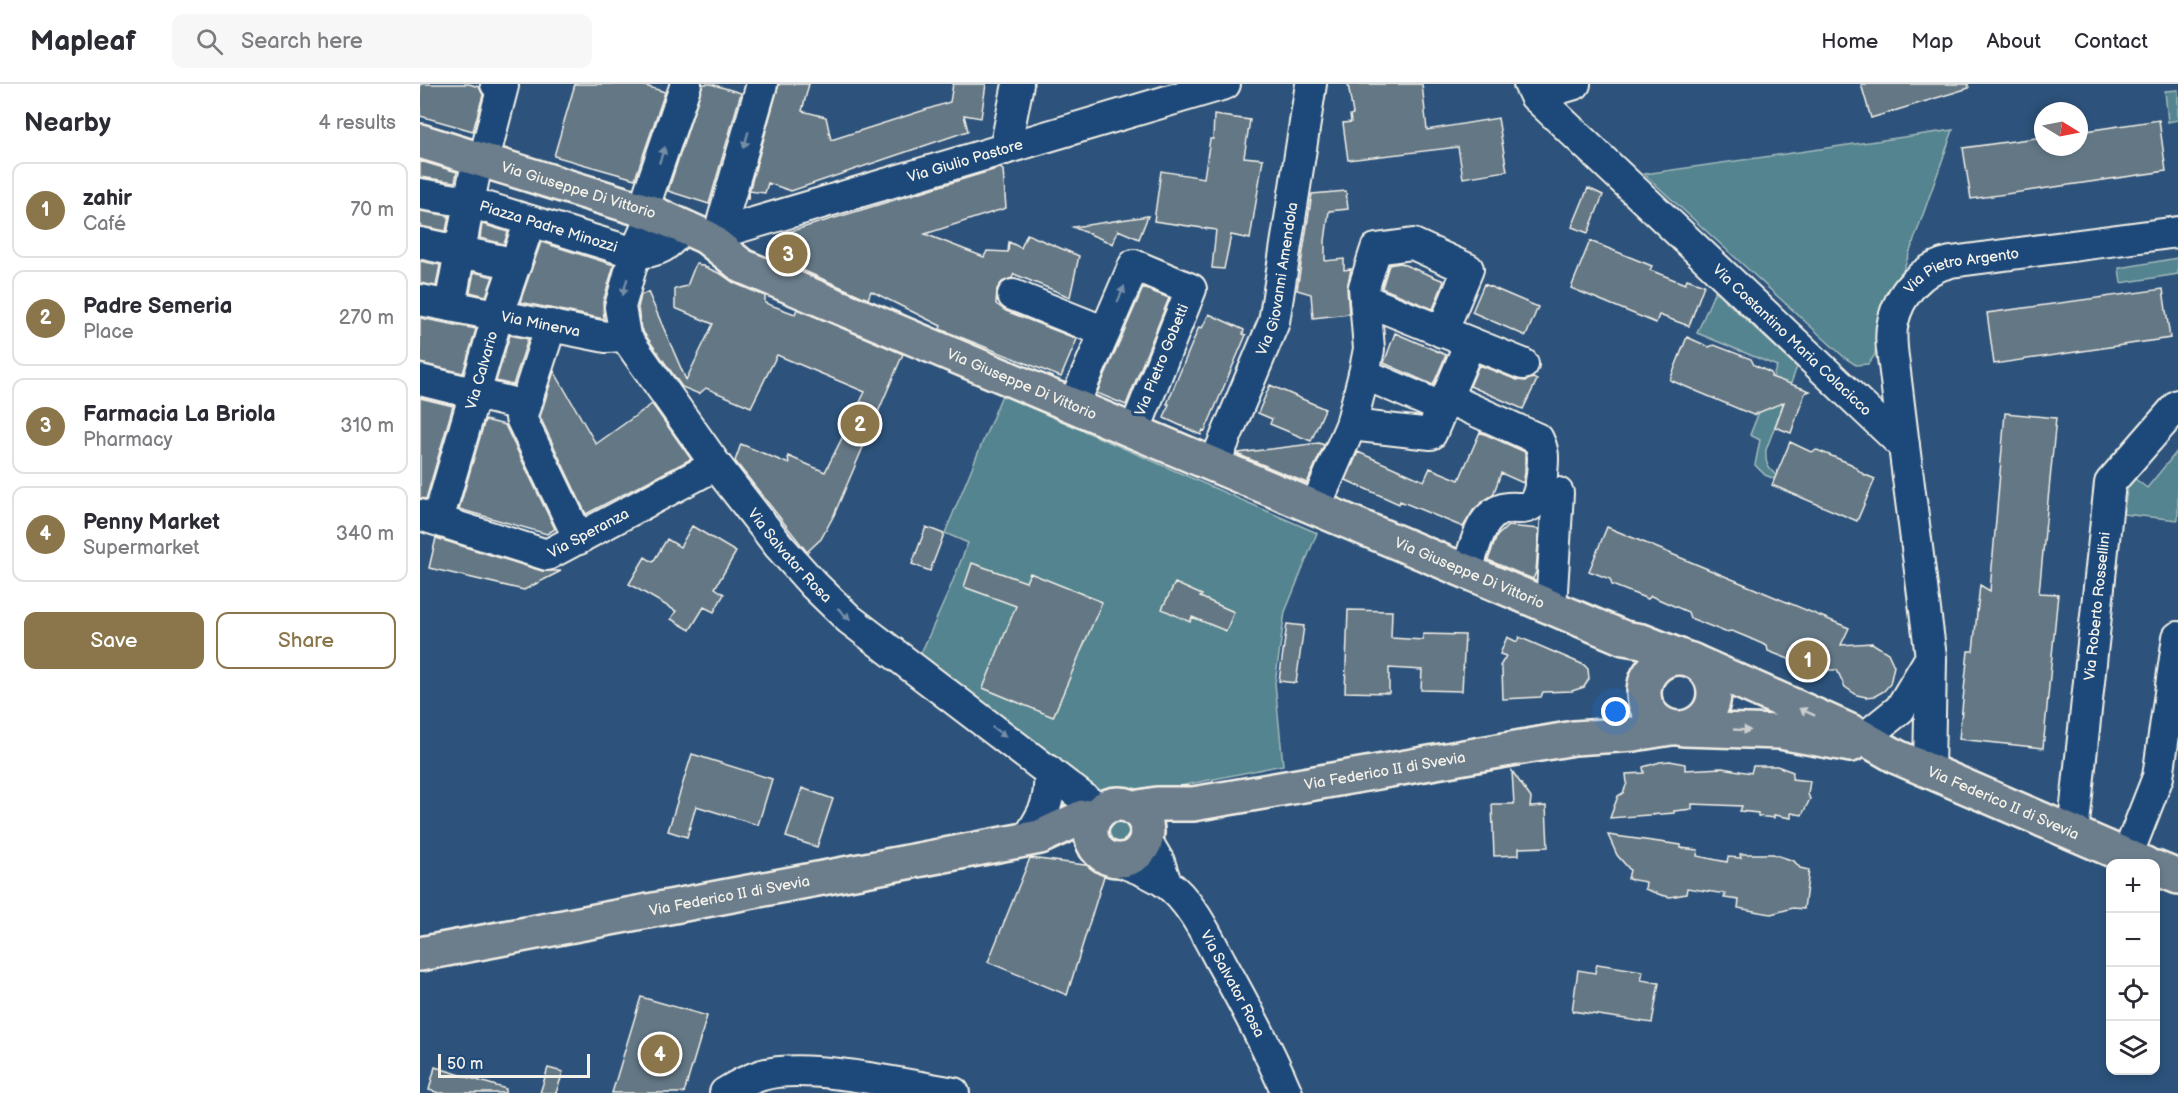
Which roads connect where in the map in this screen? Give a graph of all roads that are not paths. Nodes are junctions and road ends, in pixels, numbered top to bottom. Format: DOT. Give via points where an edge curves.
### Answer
graph roads {
  1 [pos="496,84"];
  2 [pos="686,84"];
  3 [pos="762,84"];
  4 [pos="1018,84"];
  5 [pos="1226,84"];
  6 [pos="1311,84"];
  7 [pos="1575,84"];
  8 [pos="1532,90"];
  9 [pos="420,141"];
  10 [pos="1005,149"];
  11 [pos="481,158"];
  12 [pos="420,194"];
  13 [pos="469,202"];
  14 [pos="648,211"];
  15 [pos="530,221"];
  16 [pos="703,232"];
  17 [pos="2178,232"];
  18 [pos="420,243"];
  19 [pos="460,251"];
  20 [pos="635,253"];
  21 [pos="516,264"];
  22 [pos="1012,295"];
  23 [pos="420,300"];
  24 [pos="1365,300"];
  25 [pos="450,306"];
  26 [pos="498,314"];
  27 [pos="551,325"];
  28 [pos="1105,332"];
  29 [pos="1442,332"];
  30 [pos="626,336"];
  31 [pos="1470,343"];
  32 [pos="1523,364"];
  33 [pos="1364,374"];
  34 [pos="420,380"];
  35 [pos="474,393"];
  36 [pos="1445,403"];
  37 [pos="2178,405"];
  38 [pos="525,406"];
  39 [pos="1073,406"];
  40 [pos="1351,425"];
  41 [pos="1134,432"];
  42 [pos="1904,446"];
  43 [pos="716,465"];
  44 [pos="1214,465"];
  45 [pos="1558,493"];
  46 [pos="1314,508"];
  47 [pos="429,518"];
  48 [pos="579,539"];
  49 [pos="1466,572"];
  50 [pos="1551,608"];
  51 [pos="2178,637"];
  52 [pos="1624,638"];
  53 [pos="1930,657"];
  54 [pos="1691,660"];
  55 [pos="1645,688"];
  56 [pos="1677,729"];
  57 [pos="1574,738"];
  58 [pos="1864,738"];
  59 [pos="1897,757"];
  60 [pos="1049,771"];
  61 [pos="1929,771"];
  62 [pos="1097,815"];
  63 [pos="1142,828"];
  64 [pos="2073,833"];
  65 [pos="1034,837"];
  66 [pos="1112,859"];
  67 [pos="2133,859"];
  68 [pos="2143,859"];
  69 [pos="2160,870"];
  70 [pos="2178,878"];
  71 [pos="1166,883"];
  72 [pos="420,954"];
  73 [pos="725,1093"];
  74 [pos="954,1093"];
  75 [pos="1287,1093"];
  1 -- 11 [label="street, Piazza Padre Minozzi" via="503,86"];
  14 -- 2 [label="street, Via Salvator Rosa, one-way"];
  3 -- 16 [label="street, one-way"];
  4 -- 10 [label="street"];
  5 -- 10 [label="street, Via Giulio Pastore"];
  6 -- 44 [label="street, Via Giovanni Amendola" via="1274,322"];
  7 -- 8 [label="street"];
  8 -- 42 [label="street, Via Costantino Maria Colacicco"];
  9 -- 11 [label="main road, Via Giuseppe Di Vittorio"];
  10 -- 16 [label="street, Via Giulio Pastore"];
  11 -- 13 [label="street, Piazza Padre Minozzi"];
  11 -- 14 [label="main road, Via Giuseppe Di Vittorio"];
  12 -- 13 [label="street"];
  13 -- 15 [label="street, Piazza Padre Minozzi"];
  13 -- 19 [label="street"];
  14 -- 16 [label="main road, Via Giuseppe Di Vittorio"];
  14 -- 20 [label="street, Via Salvator Rosa"];
  15 -- 20 [label="street, Piazza Padre Minozzi"];
  15 -- 21 [label="street, Via Calvario"];
  16 -- 20 [label="street" via="654,252"];
  16 -- 39 [label="main road, Via Giuseppe Di Vittorio" via="742,266"];
  17 -- 42 [label="street, Via Pietro Argento" via="1951,262 1939,264 1926,273 1905,293 1892,323"];
  18 -- 19 [label="street"];
  19 -- 21 [label="street"];
  19 -- 25 [label="street"];
  20 -- 30 [label="street, Via Salvator Rosa, one-way" via="620,307"];
  21 -- 26 [label="street, Via Calvario"];
  22 -- 28 [label="street"];
  23 -- 25 [label="street, Via Minerva"];
  24 -- 29 [label="street"];
  24 -- 29 [label="street" via="1364,287 1376,249 1413,244 1468,269"];
  24 -- 33 [label="street" via="1369,349"];
  25 -- 26 [label="street, Via Minerva"];
  26 -- 27 [label="street, Via Minerva"];
  26 -- 35 [label="street, Via Calvario"];
  27 -- 30 [label="street, Via Minerva" via="606,337"];
  27 -- 38 [label="street"];
  28 -- 39 [label="street"];
  28 -- 41 [label="street, Via Pietro Gobetti, one-way" via="1134,265 1191,290"];
  29 -- 31 [label="street"];
  30 -- 43 [label="street, Via Salvator Rosa"];
  31 -- 32 [label="street"];
  31 -- 36 [label="street"];
  33 -- 36 [label="street"];
  33 -- 40 [label="street"];
  34 -- 35 [label="street"];
  35 -- 38 [label="street"];
  35 -- 47 [label="street, Via Calvario"];
  36 -- 40 [label="street" via="1431,434"];
  36 -- 49 [label="street" via="1538,439 1544,452 1535,503 1492,514"];
  37 -- 64 [label="street, Via Roberto Rossellini" via="2110,483"];
  38 -- 48 [label="street" via="521,418"];
  39 -- 41 [label="main road, Via Giuseppe Di Vittorio"];
  40 -- 46 [label="street"];
  41 -- 44 [label="main road, Via Giuseppe Di Vittorio"];
  42 -- 53 [label="street"];
  43 -- 48 [label="street, Via Speranza"];
  43 -- 60 [label="street, Via Salvator Rosa, one-way" via="779,546 849,619"];
  44 -- 46 [label="main road, Via Giuseppe Di Vittorio"];
  45 -- 50 [label="street"];
  46 -- 49 [label="main road, Via Giuseppe Di Vittorio"];
  47 -- 48 [label="street, Via Speranza" via="547,555"];
  49 -- 50 [label="main road, Via Giuseppe Di Vittorio"];
  50 -- 52 [label="main road, Via Giuseppe Di Vittorio"];
  51 -- 68 [label="street"];
  52 -- 54 [label="main road, Via Giuseppe Di Vittorio"];
  52 -- 55 [label="main road" via="1642,670"];
  53 -- 58 [label="street" via="1900,710"];
  53 -- 61 [label="street"];
  54 -- 55 [label="main road" via="1669,659 1658,665"];
  54 -- 56 [label="main road" via="1710,675 1713,699 1697,724"];
  58 -- 54 [label="main road, Via Federico II di Svevia, one-way"];
  55 -- 56 [label="main road" via="1645,701 1652,717"];
  55 -- 57 [label="main road, Via Federico II di Svevia" via="1616,716"];
  56 -- 57 [label="main road, Via Federico II di Svevia"];
  56 -- 59 [label="main road, Via Federico II di Svevia, one-way" via="1780,732"];
  57 -- 63 [label="main road, Via Federico II di Svevia" via="1193,804"];
  58 -- 59 [label="main road, Via Federico II di Svevia"];
  59 -- 61 [label="main road, Via Federico II di Svevia"];
  60 -- 62 [label="street, Via Salvator Rosa" via="1090,802"];
  60 -- 65 [label="street" via="1050,791"];
  61 -- 64 [label="main road, Via Federico II di Svevia"];
  62 -- 63 [label="main road" via="1112,805 1125,805"];
  62 -- 65 [label="main road, Via Federico II di Svevia"];
  62 -- 66 [label="main road" via="1091,829 1093,843"];
  63 -- 66 [label="main road" via="1134,855"];
  63 -- 71 [label="street"];
  64 -- 67 [label="main road, Via Federico II di Svevia"];
  65 -- 66 [label="main road"];
  65 -- 72 [label="main road, Via Federico II di Svevia"];
  66 -- 71 [label="street"];
  69 -- 70 [label="main road, Via Federico II di Svevia"];
  71 -- 75 [label="street, Via Salvator Rosa" via="1208,937 1269,1050"];
  73 -- 74 [label="street" via="763,1075 792,1071"];
}
